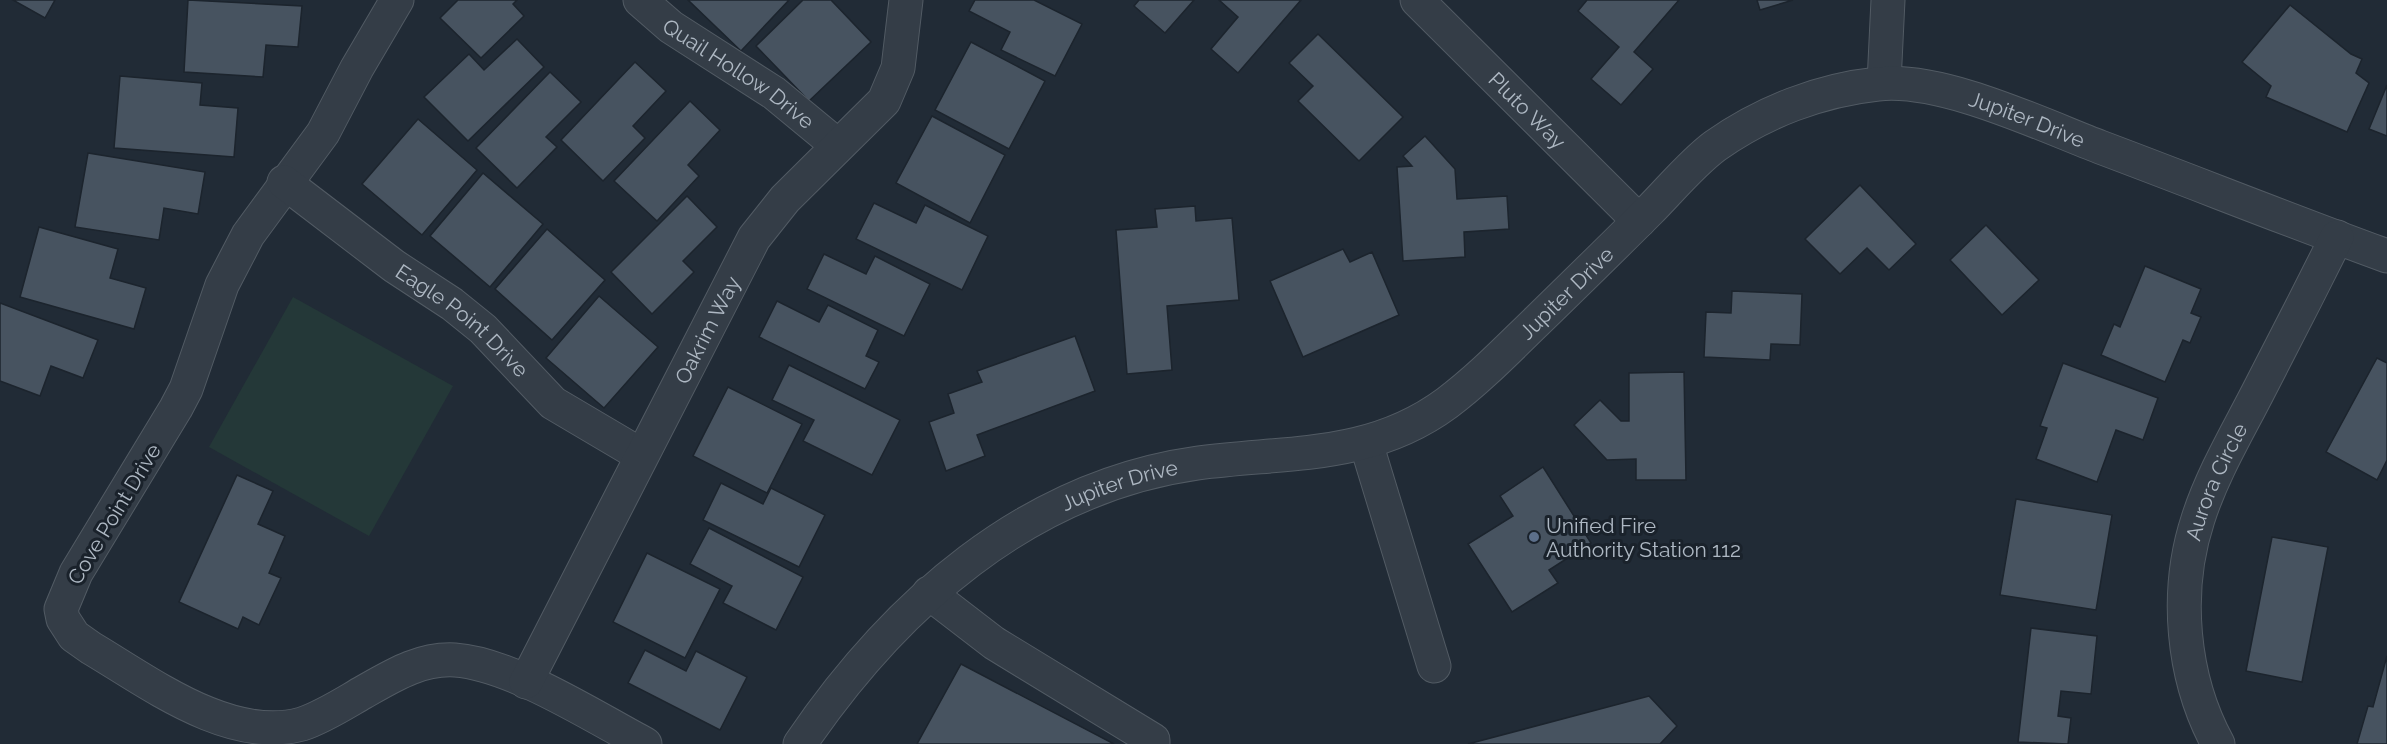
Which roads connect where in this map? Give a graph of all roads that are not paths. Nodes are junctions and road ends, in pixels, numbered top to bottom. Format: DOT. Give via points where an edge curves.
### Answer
graph roads {
  1 [pos="397,0"];
  2 [pos="640,0"];
  3 [pos="906,0"];
  4 [pos="1416,0"];
  5 [pos="1888,0"];
  6 [pos="1884,83"];
  7 [pos="837,145"];
  8 [pos="284,182"];
  9 [pos="1639,221"];
  10 [pos="2337,237"];
  11 [pos="2387,256"];
  12 [pos="1366,443"];
  13 [pos="641,455"];
  14 [pos="929,593"];
  15 [pos="1434,666"];
  16 [pos="525,682"];
  17 [pos="1153,742"];
  18 [pos="645,744"];
  19 [pos="800,744"];
  20 [pos="2218,744"];
  1 -- 8 [label="street, Cove Point Drive" via="323,133"];
  2 -- 7 [label="street, Quail Hollow Drive" via="671,27 774,93"];
  3 -- 7 [label="street, Oakrim Way" via="902,48 892,86 873,115"];
  4 -- 9 [label="street, Pluto Way"];
  5 -- 6 [label="street"];
  6 -- 9 [label="street, Jupiter Drive" via="1841,90 1777,109 1743,128 1712,149"];
  6 -- 10 [label="street, Jupiter Drive" via="1947,92 2019,116"];
  7 -- 13 [label="street, Oakrim Way" via="779,205 754,238"];
  8 -- 13 [label="street, Eagle Point Drive" via="483,329 553,403"];
  8 -- 16 [label="street, Cove Point Drive" via="248,235 222,285 186,388 166,428 76,573 61,609 67,628 91,648 199,712 253,729 277,729 323,715 421,663 456,660"];
  9 -- 12 [label="street, Jupiter Drive" via="1478,378 1415,424"];
  10 -- 11 [label="street, Jupiter Drive"];
  10 -- 20 [label="street, Aurora Circle" via="2220,466 2198,519 2187,570 2185,624 2191,677 2202,715"];
  12 -- 14 [label="street, Jupiter Drive" via="1323,452 1196,463 1098,489 1035,518 975,554"];
  12 -- 15 [label="street"];
  13 -- 16 [label="street, Oakrim Way"];
  14 -- 17 [label="street" via="994,643"];
  14 -- 19 [label="street, Jupiter Drive" via="860,666"];
  16 -- 18 [label="street, Cove Point Drive"];
}
